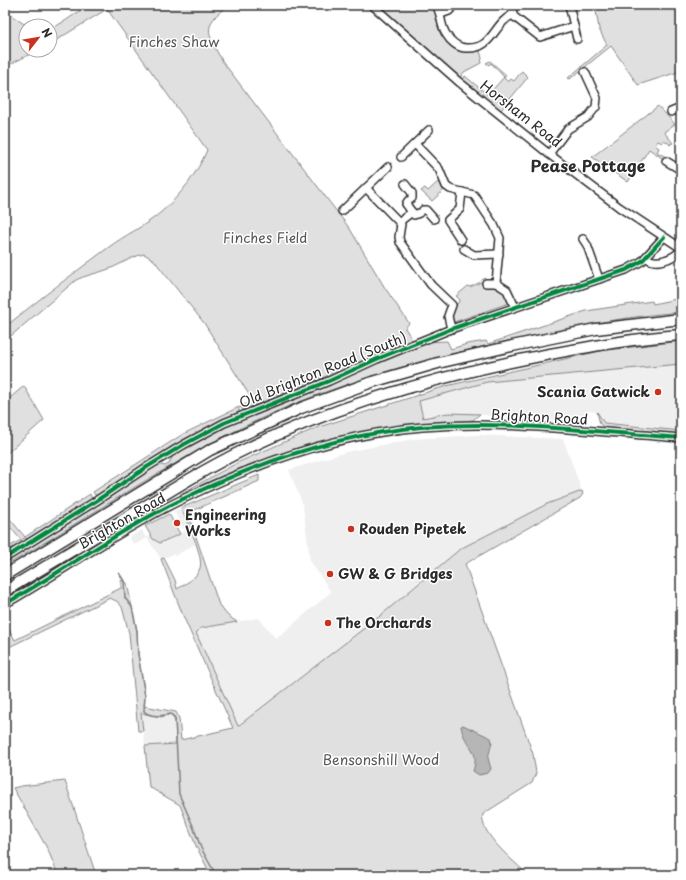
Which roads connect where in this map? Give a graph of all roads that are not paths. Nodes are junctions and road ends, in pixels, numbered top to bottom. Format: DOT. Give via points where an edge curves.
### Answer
graph roads {
  1 [pos="372,5"];
  2 [pos="436,5"];
  3 [pos="455,5"];
  4 [pos="512,5"];
  5 [pos="569,5"];
  6 [pos="440,14"];
  7 [pos="513,15"];
  8 [pos="574,26"];
  9 [pos="577,39"];
  10 [pos="585,72"];
  11 [pos="681,108"];
  12 [pos="671,112"];
  13 [pos="429,130"];
  14 [pos="415,144"];
  15 [pos="550,154"];
  16 [pos="401,157"];
  17 [pos="667,162"];
  18 [pos="388,166"];
  19 [pos="680,166"];
  20 [pos="404,184"];
  21 [pos="366,188"];
  22 [pos="462,192"];
  23 [pos="342,211"];
  24 [pos="415,212"];
  25 [pos="434,219"];
  26 [pos="399,222"];
  27 [pos="664,237"];
  28 [pos="461,240"];
  29 [pos="587,242"];
  30 [pos="464,249"];
  31 [pos="681,249"];
  32 [pos="499,254"];
  33 [pos="646,257"];
  34 [pos="599,279"];
  35 [pos="486,283"];
  36 [pos="496,283"];
  37 [pos="515,307"];
  38 [pos="681,318"];
  39 [pos="451,328"];
  40 [pos="681,335"];
  41 [pos="681,438"];
  42 [pos="5,558"];
  43 [pos="5,575"];
  44 [pos="5,591"];
  45 [pos="5,604"];
  1 -- 15 [label="street, Horsham Road" via="459,82"];
  2 -- 6 [label="street"];
  3 -- 6 [label="street" via="449,11"];
  4 -- 7 [label="street"];
  5 -- 8 [label="street"];
  6 -- 7 [label="street" via="448,36 458,46 466,48 482,46 508,17"];
  7 -- 8 [label="street" via="540,37"];
  8 -- 9 [label="street"];
  10 -- 15 [label="street" via="597,98 596,107 588,117 568,129"];
  11 -- 12 [label="street"];
  13 -- 14 [label="street"];
  14 -- 16 [label="street"];
  14 -- 22 [label="street" via="439,169 446,186"];
  15 -- 27 [label="street, Horsham Road" via="608,199"];
  17 -- 19 [label="street"];
  18 -- 21 [label="street"];
  20 -- 24 [label="street" via="412,193 406,203"];
  21 -- 23 [label="street"];
  21 -- 26 [label="street"];
  22 -- 28 [label="street" via="460,208 448,220"];
  22 -- 32 [label="street" via="475,196 494,225 500,238"];
  24 -- 25 [label="street" via="426,210"];
  24 -- 26 [label="street"];
  26 -- 39 [label="street" via="400,242 431,285 454,302 448,316"];
  27 -- 31 [label="street, Horsham Road"];
  27 -- 33 [label="street, Old Brighton Road (South)"];
  29 -- 34 [label="street"];
  30 -- 32 [label="street" via="474,255"];
  31 -- 33 [label="street" via="675,256 658,261"];
  32 -- 36 [label="street"];
  33 -- 34 [label="street, Old Brighton Road (South)" via="630,268"];
  34 -- 37 [label="street, Old Brighton Road (South)"];
  35 -- 36 [label="street"];
  36 -- 37 [label="street" via="509,293"];
  37 -- 39 [label="street, Old Brighton Road (South)"];
  38 -- 43 [label="highway" via="596,329 438,363 372,382 301,408 204,453"];
  39 -- 42 [label="street, Old Brighton Road (South)" via="329,381 243,414 206,432"];
  40 -- 44 [label="highway" via="594,346 512,362 382,396 307,423 194,476"];
  41 -- 45 [label="street, Brighton Road" via="530,427 461,425 408,429 332,443 273,460 184,498 117,534"];
}
